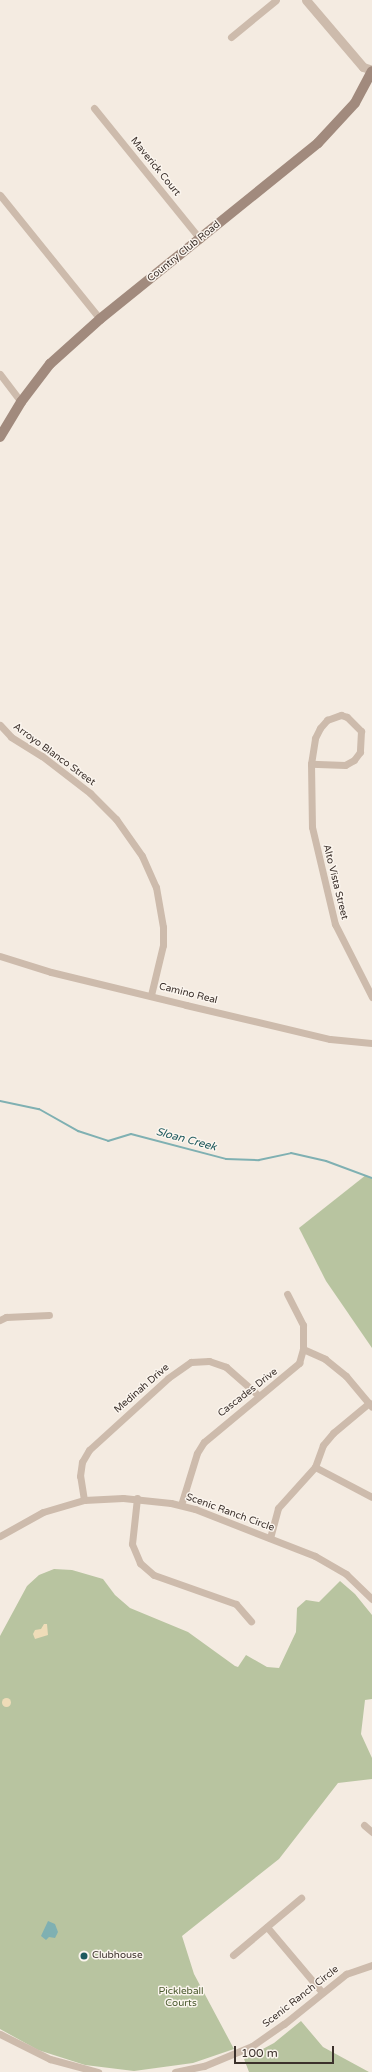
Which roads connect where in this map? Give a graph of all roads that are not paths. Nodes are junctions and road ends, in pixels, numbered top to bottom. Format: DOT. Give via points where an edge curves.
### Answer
graph roads {
  1 [pos="276,0"];
  2 [pos="306,0"];
  3 [pos="231,37"];
  4 [pos="372,71"];
  5 [pos="370,84"];
  6 [pos="94,108"];
  7 [pos="0,196"];
  8 [pos="200,239"];
  9 [pos="100,319"];
  10 [pos="0,374"];
  11 [pos="21,402"];
  12 [pos="0,436"];
  13 [pos="0,725"];
  14 [pos="311,764"];
  15 [pos="0,956"];
  16 [pos="151,995"];
  17 [pos="372,997"];
  18 [pos="372,1044"];
  19 [pos="287,1294"];
  20 [pos="49,1315"];
  21 [pos="0,1320"];
  22 [pos="303,1349"];
  23 [pos="258,1395"];
  24 [pos="370,1405"];
  25 [pos="315,1467"];
  26 [pos="372,1496"];
  27 [pos="137,1498"];
  28 [pos="84,1500"];
  29 [pos="181,1505"];
  30 [pos="0,1536"];
  31 [pos="270,1538"];
  32 [pos="372,1599"];
  33 [pos="251,1621"];
  34 [pos="364,1825"];
  35 [pos="372,1832"];
  36 [pos="301,1898"];
  37 [pos="267,1927"];
  38 [pos="234,1955"];
  39 [pos="372,1965"];
  40 [pos="322,1992"];
  41 [pos="0,2034"];
  42 [pos="205,2069"];
  43 [pos="98,2072"];
  44 [pos="175,2072"];
  1 -- 3 [label="street"];
  2 -- 4 [label="street" via="363,67"];
  4 -- 5 [label="main road, Country Club Road"];
  5 -- 8 [label="main road, Country Club Road" via="341,121 318,143"];
  6 -- 8 [label="street, Maverick Court"];
  7 -- 9 [label="street"];
  8 -- 9 [label="main road, Country Club Road"];
  9 -- 11 [label="main road, Country Club Road" via="50,364"];
  10 -- 11 [label="street"];
  11 -- 12 [label="main road, Country Club Road"];
  13 -- 16 [label="street, Arroyo Blanco Street" via="11,737 42,756 90,793 116,819 142,856 156,887 163,927 163,945"];
  14 -- 14 [label="street, Alto Vista Street" via="315,738 327,720 335,716 347,717 361,730 362,746 354,760 339,766"];
  14 -- 17 [label="street, Alto Vista Street" via="312,827 335,924"];
  15 -- 16 [label="street, Camino Real" via="51,972"];
  16 -- 18 [label="street, Camino Real" via="330,1039"];
  19 -- 22 [label="street, Cascades Drive" via="303,1325"];
  20 -- 21 [label="street" via="6,1317"];
  22 -- 23 [label="street, Cascades Drive" via="299,1363"];
  22 -- 24 [label="street" via="325,1359 346,1376"];
  23 -- 28 [label="street, Medinah Drive" via="226,1367 209,1361 191,1362 168,1378 89,1450 82,1462 80,1476"];
  23 -- 29 [label="street, Cascades Drive" via="204,1442 197,1453"];
  24 -- 25 [label="street" via="334,1433 323,1445"];
  25 -- 26 [label="street"];
  25 -- 31 [label="street" via="278,1508"];
  27 -- 28 [label="street, Scenic Ranch Circle"];
  27 -- 29 [label="street, Scenic Ranch Circle"];
  27 -- 33 [label="street" via="132,1544 140,1563 154,1575 236,1604"];
  28 -- 30 [label="street, Scenic Ranch Circle" via="43,1512"];
  29 -- 31 [label="street, Scenic Ranch Circle"];
  31 -- 32 [label="street, Scenic Ranch Circle" via="315,1556 336,1568"];
  34 -- 35 [label="street"];
  36 -- 37 [label="street"];
  37 -- 38 [label="street"];
  37 -- 40 [label="street"];
  39 -- 40 [label="street, Scenic Ranch Circle" via="346,1974"];
  40 -- 42 [label="street, Scenic Ranch Circle" via="263,2039"];
  41 -- 43 [label="street" via="50,2059"];
  42 -- 44 [label="street, Scenic Ranch Circle"];
}
